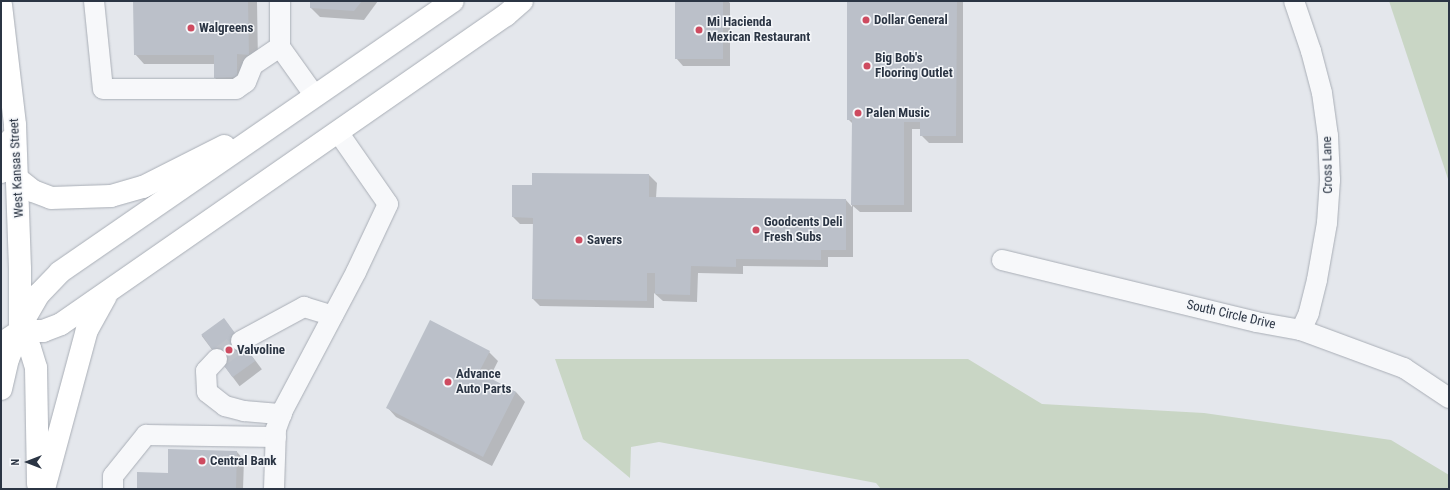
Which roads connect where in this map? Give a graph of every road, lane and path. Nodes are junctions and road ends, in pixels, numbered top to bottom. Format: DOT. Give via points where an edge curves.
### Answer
graph roads {
  1 [pos="94,1"];
  2 [pos="280,1"];
  3 [pos="453,1"];
  4 [pos="522,1"];
  5 [pos="1294,1"];
  6 [pos="1,5"];
  7 [pos="280,47"];
  8 [pos="315,96"];
  9 [pos="338,132"];
  10 [pos="256,137"];
  11 [pos="10,176"];
  12 [pos="1002,260"];
  13 [pos="114,287"];
  14 [pos="333,316"];
  15 [pos="1301,330"];
  16 [pos="20,331"];
  17 [pos="245,339"];
  18 [pos="1,344"];
  19 [pos="211,365"];
  20 [pos="1,389"];
  21 [pos="1449,398"];
  22 [pos="282,414"];
  23 [pos="276,437"];
  24 [pos="38,489"];
  25 [pos="44,489"];
  26 [pos="113,489"];
  27 [pos="274,489"];
  1 -- 7 [label="street" via="103,89 236,89 246,82 253,65"];
  2 -- 7 [label="street"];
  3 -- 8 [label="main road"];
  4 -- 9 [label="main road"];
  5 -- 15 [label="street, Cross Lane" via="1322,93 1328,136 1330,180 1327,223 1317,280 1309,313"];
  6 -- 11 [label="main road, West Kansas Street" via="15,124"];
  7 -- 8 [label="street"];
  8 -- 10 [label="main road"];
  9 -- 13 [label="main road"];
  9 -- 14 [label="street" via="388,204"];
  10 -- 11 [label="main road" via="207,154 143,187 111,196 51,198 33,191"];
  10 -- 16 [label="main road" via="60,272 39,294"];
  11 -- 16 [label="main road, West Kansas Street"];
  12 -- 15 [label="street, South Circle Drive" via="1256,322"];
  13 -- 16 [label="main road" via="61,324 43,331"];
  13 -- 25 [label="main road" via="97,309 87,330"];
  14 -- 17 [label="street" via="304,307"];
  14 -- 22 [label="street"];
  15 -- 21 [label="street, South Circle Drive" via="1404,368"];
  16 -- 18 [label="main road"];
  16 -- 20 [label="main road, West Kansas Street" via="8,359"];
  16 -- 24 [label="main road, West Kansas Street" via="30,348 36,368"];
  19 -- 22 [label="street" via="207,392 225,406 244,411"];
  22 -- 23 [label="street"];
  23 -- 26 [label="street" via="146,435 113,476"];
  23 -- 27 [label="street"];
}
